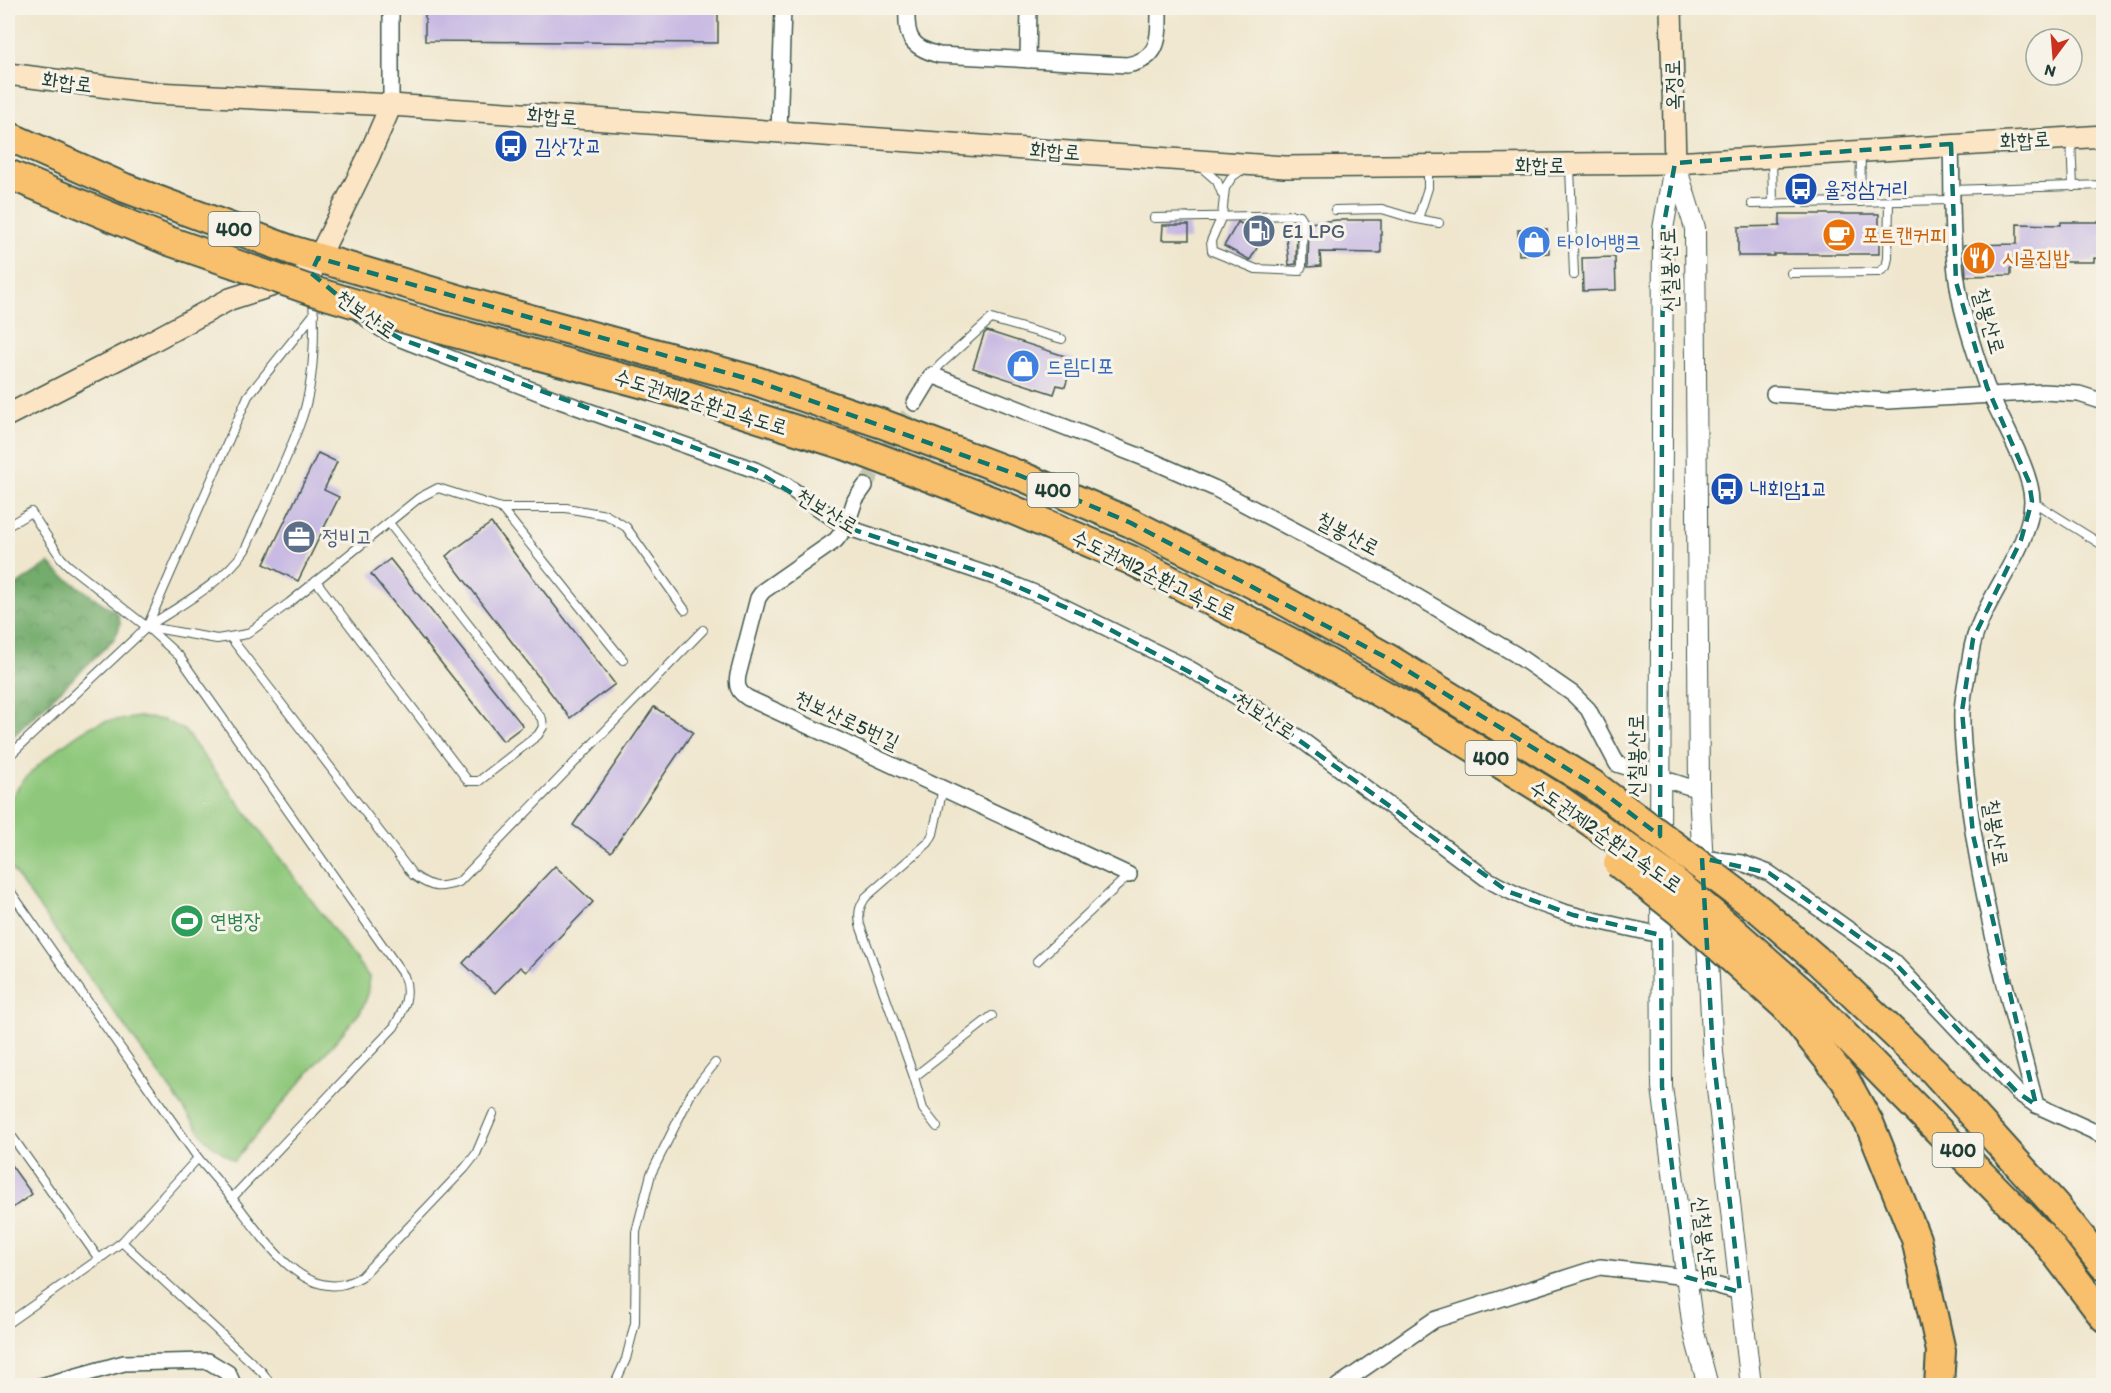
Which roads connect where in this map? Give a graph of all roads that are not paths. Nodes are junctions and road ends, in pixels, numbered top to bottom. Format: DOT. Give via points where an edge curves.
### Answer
graph roads {
  1 [pos="391,8"];
  2 [pos="783,8"];
  3 [pos="907,8"];
  4 [pos="1029,8"];
  5 [pos="1159,8"];
  6 [pos="1671,8"];
  7 [pos="1028,60"];
  8 [pos="8,74"];
  9 [pos="391,105"];
  10 [pos="779,132"];
  11 [pos="8,136"];
  12 [pos="2103,136"];
  13 [pos="2070,138"];
  14 [pos="1951,144"];
  15 [pos="1861,150"];
  16 [pos="1772,157"];
  17 [pos="1189,160"];
  18 [pos="1675,163"];
  19 [pos="1570,164"];
  20 [pos="1252,165"];
  21 [pos="1428,166"];
  22 [pos="8,174"];
  23 [pos="2103,185"];
  24 [pos="2073,187"];
  25 [pos="1952,195"];
  26 [pos="1223,199"];
  27 [pos="1860,202"];
  28 [pos="1889,202"];
  29 [pos="1752,204"];
  30 [pos="1773,204"];
  31 [pos="1335,210"];
  32 [pos="1222,216"];
  33 [pos="1154,218"];
  34 [pos="1418,219"];
  35 [pos="1439,223"];
  36 [pos="311,273"];
  37 [pos="1791,273"];
  38 [pos="1574,275"];
  39 [pos="314,314"];
  40 [pos="1062,339"];
  41 [pos="932,375"];
  42 [pos="1989,391"];
  43 [pos="1774,394"];
  44 [pos="2103,402"];
  45 [pos="915,404"];
  46 [pos="8,415"];
  47 [pos="865,486"];
  48 [pos="2032,501"];
  49 [pos="501,508"];
  50 [pos="389,522"];
  51 [pos="8,526"];
  52 [pos="846,527"];
  53 [pos="2103,546"];
  54 [pos="316,581"];
  55 [pos="685,610"];
  56 [pos="147,627"];
  57 [pos="703,630"];
  58 [pos="231,638"];
  59 [pos="623,660"];
  60 [pos="8,757"];
  61 [pos="1660,779"];
  62 [pos="943,788"];
  63 [pos="1699,790"];
  64 [pos="1702,858"];
  65 [pos="1129,875"];
  66 [pos="8,888"];
  67 [pos="1661,935"];
  68 [pos="1037,961"];
  69 [pos="1794,999"];
  70 [pos="992,1016"];
  71 [pos="715,1063"];
  72 [pos="1933,1070"];
  73 [pos="914,1077"];
  74 [pos="2036,1105"];
  75 [pos="493,1113"];
  76 [pos="937,1127"];
  77 [pos="8,1131"];
  78 [pos="2103,1136"];
  79 [pos="198,1158"];
  80 [pos="232,1198"];
  81 [pos="2103,1241"];
  82 [pos="122,1242"];
  83 [pos="99,1259"];
  84 [pos="2103,1266"];
  85 [pos="1686,1277"];
  86 [pos="1740,1292"];
  87 [pos="2103,1317"];
  88 [pos="8,1323"];
  89 [pos="41,1386"];
  90 [pos="234,1386"];
  91 [pos="272,1386"];
  92 [pos="614,1386"];
  93 [pos="1338,1386"];
  94 [pos="1708,1386"];
  95 [pos="1751,1386"];
  96 [pos="1939,1386"];
  1 -- 9 [label="street"];
  2 -- 10 [label="street"];
  3 -- 7 [label="street" via="909,37 927,52"];
  4 -- 7 [label="street"];
  5 -- 7 [label="street" via="1159,37 1147,58 1139,63"];
  6 -- 18 [label="main road, 옥정로"];
  8 -- 9 [label="main road, 화합로" via="155,93"];
  9 -- 10 [label="main road, 화합로"];
  9 -- 36 [label="main road"];
  10 -- 17 [label="main road, 화합로"];
  11 -- 72 [label="highway, 수도권제2순환고속도로 / 400, bridge" via="125,188 291,250 756,381 1010,472 1131,523 1261,588 1377,653 1592,784 1761,911"];
  12 -- 13 [label="main road, 화합로"];
  13 -- 14 [label="main road, 화합로"];
  13 -- 24 [label="lane"];
  14 -- 15 [label="main road, 화합로"];
  14 -- 25 [label="street, 칠봉산로"];
  15 -- 16 [label="main road, 화합로"];
  15 -- 27 [label="lane"];
  16 -- 18 [label="main road, 화합로"];
  16 -- 30 [label="lane"];
  17 -- 20 [label="main road, 화합로"];
  17 -- 26 [label="lane" via="1211,174"];
  18 -- 19 [label="main road, 화합로"];
  18 -- 61 [label="street, 신칠봉산로" via="1663,230"];
  18 -- 63 [label="street, 신칠봉산로" via="1695,228"];
  19 -- 21 [label="main road, 화합로"];
  19 -- 38 [label="lane"];
  20 -- 21 [label="main road, 화합로"];
  20 -- 26 [label="lane" via="1232,177"];
  21 -- 34 [label="lane" via="1428,188"];
  22 -- 69 [label="highway, 수도권제2순환고속도로 / 400, bridge" via="169,241 313,291 700,399 847,446 997,503 1131,561 1292,643 1424,717 1496,775 1564,812 1680,912"];
  23 -- 24 [label="lane"];
  24 -- 25 [label="lane"];
  25 -- 28 [label="lane"];
  25 -- 42 [label="street, 칠봉산로" via="1956,282"];
  26 -- 32 [label="lane"];
  27 -- 28 [label="lane"];
  27 -- 30 [label="lane"];
  28 -- 37 [label="lane" via="1888,258 1879,272"];
  29 -- 30 [label="lane"];
  31 -- 34 [label="lane" via="1382,209"];
  32 -- 32 [label="lane" via="1211,242 1212,252 1256,269 1296,272 1302,268 1302,216"];
  32 -- 33 [label="lane"];
  34 -- 35 [label="lane"];
  36 -- 39 [label="lane"];
  36 -- 46 [label="main road" via="230,299"];
  36 -- 52 [label="street, 천보산로" via="366,319 401,339 755,470 784,484"];
  39 -- 56 [label="lane" via="248,396"];
  39 -- 56 [label="lane" via="310,378 302,417 245,550 238,561 202,591"];
  40 -- 41 [label="lane" via="991,319"];
  41 -- 45 [label="street"];
  41 -- 61 [label="street, 칠봉산로" via="1214,488 1385,578 1543,671 1588,710 1617,764"];
  42 -- 43 [label="street" via="1888,401"];
  42 -- 44 [label="street" via="2079,394"];
  42 -- 48 [label="street, 칠봉산로" via="2030,482"];
  47 -- 52 [label="street" via="855,500"];
  48 -- 53 [label="lane"];
  48 -- 74 [label="street, 칠봉산로" via="2021,540 1973,639 1962,711 1973,836 1993,935"];
  49 -- 50 [label="lane" via="438,488"];
  49 -- 55 [label="lane" via="566,508 617,520"];
  49 -- 59 [label="lane"];
  50 -- 54 [label="lane"];
  50 -- 54 [label="lane" via="542,719 538,735 479,781 468,781"];
  51 -- 56 [label="lane" via="31,512 61,558"];
  52 -- 62 [label="street, 천보산로5번길" via="836,540 758,598 738,675 738,690"];
  52 -- 67 [label="street, 천보산로" via="1042,596 1190,669 1299,738 1507,891 1541,906"];
  54 -- 58 [label="lane" via="247,634"];
  56 -- 58 [label="lane"];
  56 -- 60 [label="lane"];
  56 -- 80 [label="lane" via="179,656 408,987 407,999 394,1027"];
  57 -- 58 [label="lane" via="459,882 443,887 429,885 413,875"];
  61 -- 63 [label="street, 칠봉산로"];
  61 -- 67 [label="street, 신칠봉산로"];
  62 -- 65 [label="street, 천보산로5번길"];
  62 -- 73 [label="lane" via="928,843 867,897 858,913"];
  63 -- 64 [label="street, 신칠봉산로"];
  64 -- 74 [label="street" via="1742,863 1769,873 1893,961 2018,1092"];
  64 -- 86 [label="street, 신칠봉산로" via="1713,1053"];
  65 -- 68 [label="lane"];
  66 -- 79 [label="lane"];
  67 -- 85 [label="street, 신칠봉산로" via="1662,1087"];
  69 -- 87 [label="highway, 400" via="2044,1238"];
  69 -- 96 [label="highway" via="1870,1125 1916,1239 1941,1351"];
  70 -- 73 [label="lane"];
  71 -- 92 [label="lane" via="692,1092 651,1174 636,1232 635,1323"];
  72 -- 81 [label="highway" via="2060,1189"];
  72 -- 84 [label="highway, 수도권제2순환고속도로 / 400" via="2055,1205"];
  73 -- 76 [label="lane" via="923,1109"];
  74 -- 78 [label="street"];
  75 -- 80 [label="lane" via="476,1154 465,1168 361,1277 342,1285 304,1278 288,1268"];
  77 -- 83 [label="lane"];
  79 -- 80 [label="lane"];
  79 -- 82 [label="lane"];
  82 -- 83 [label="lane"];
  82 -- 91 [label="lane" via="262,1372"];
  83 -- 88 [label="lane"];
  85 -- 86 [label="street"];
  85 -- 93 [label="street" via="1600,1267 1434,1320"];
  85 -- 94 [label="street, 신칠봉산로" via="1693,1329"];
  86 -- 95 [label="street, 신칠봉산로"];
  89 -- 90 [label="street" via="124,1364 208,1361 228,1373"];
}
